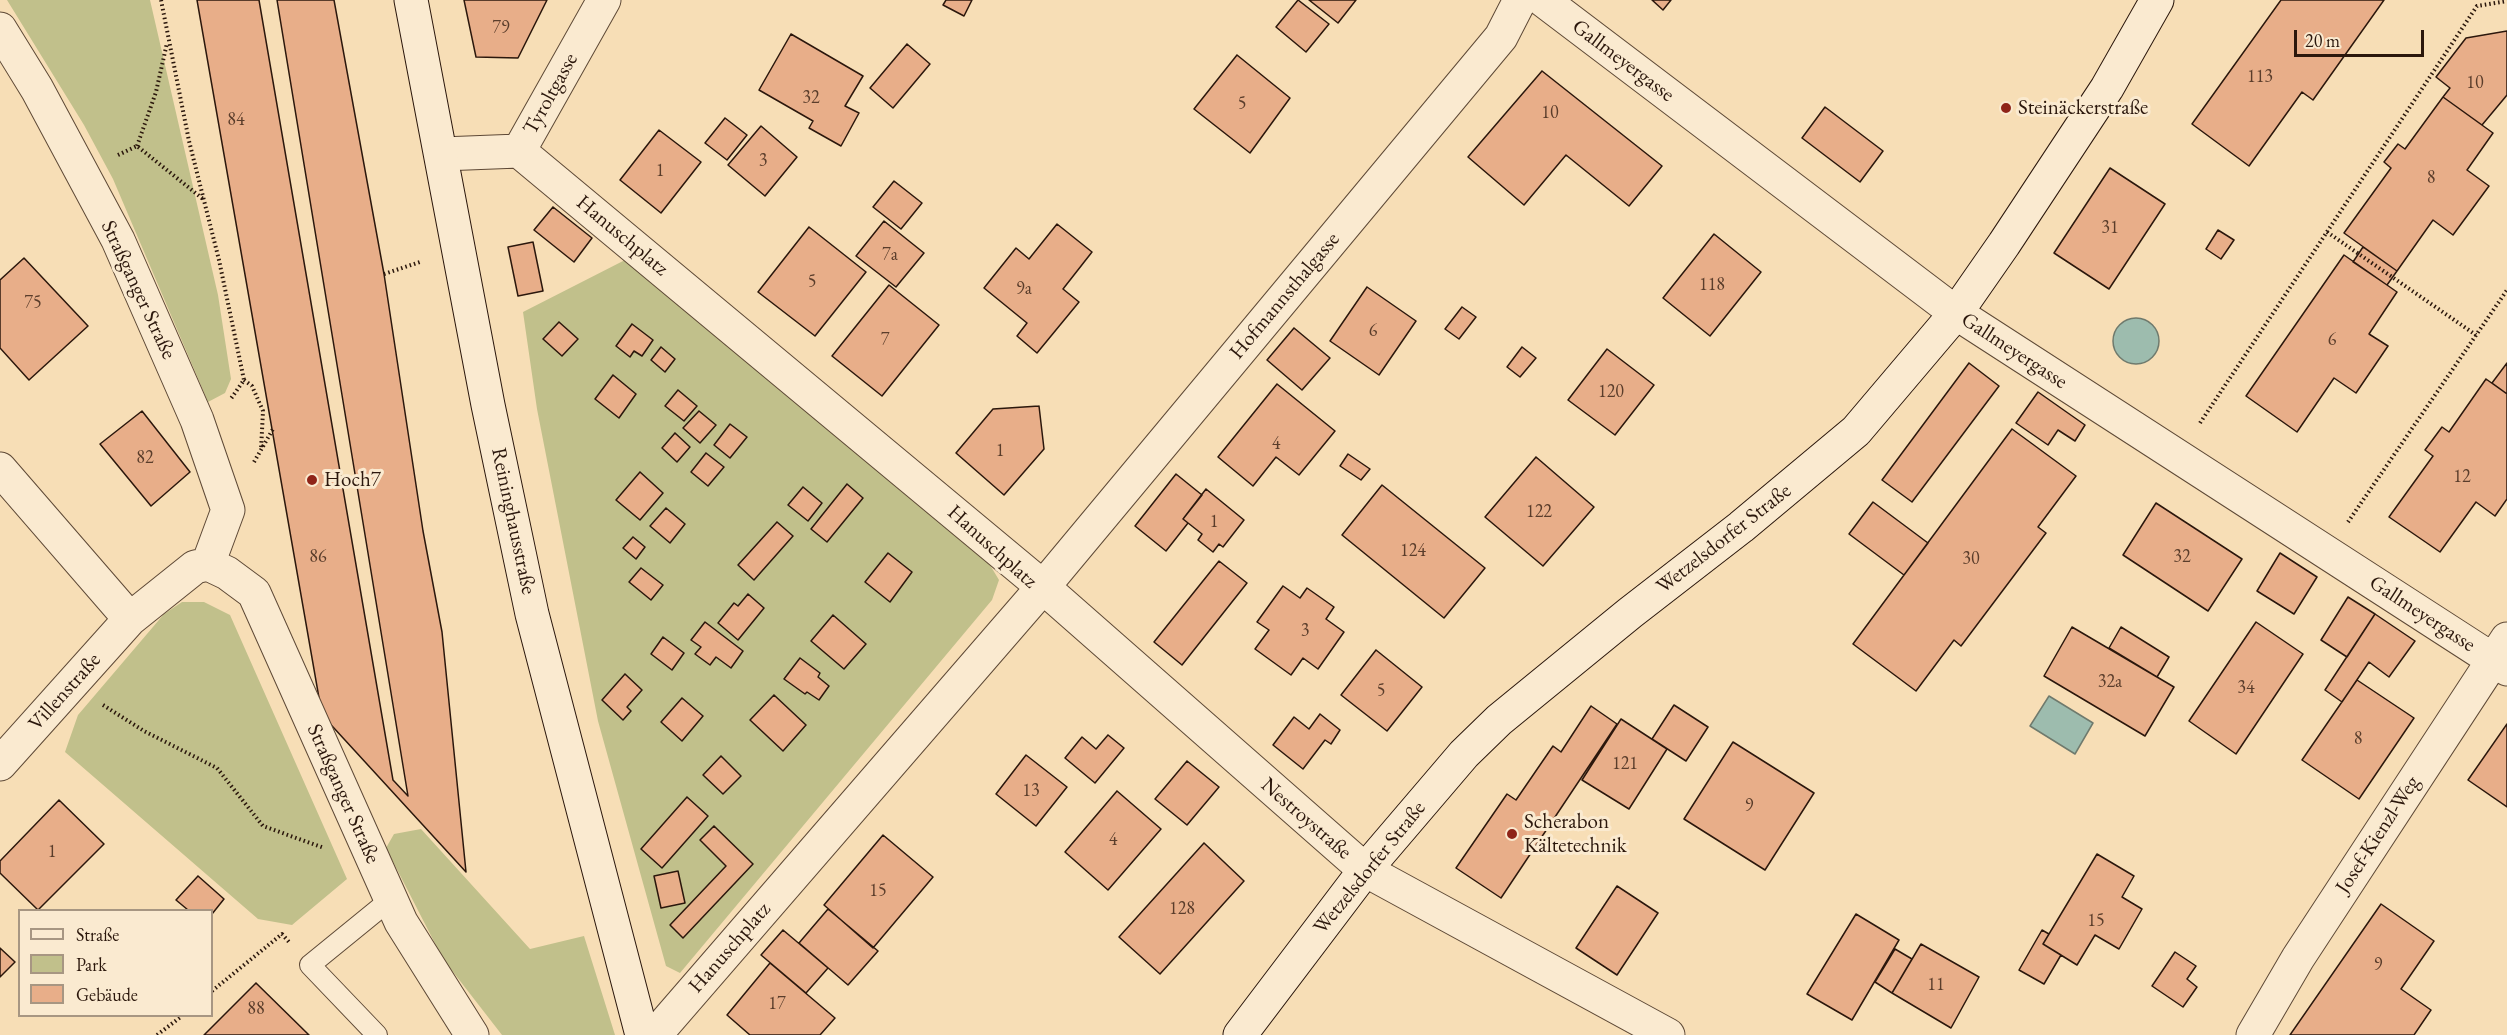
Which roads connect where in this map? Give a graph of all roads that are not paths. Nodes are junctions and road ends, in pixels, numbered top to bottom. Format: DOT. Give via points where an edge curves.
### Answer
graph roads {
  1 [pos="411,0"];
  2 [pos="604,0"];
  3 [pos="1520,0"];
  4 [pos="1543,0"];
  5 [pos="2157,0"];
  6 [pos="0,29"];
  7 [pos="519,151"];
  8 [pos="442,154"];
  9 [pos="1956,314"];
  10 [pos="0,469"];
  11 [pos="208,564"];
  12 [pos="1043,587"];
  13 [pos="130,619"];
  14 [pos="2502,656"];
  15 [pos="0,764"];
  16 [pos="1365,870"];
  17 [pos="391,899"];
  18 [pos="377,1035"];
  19 [pos="472,1035"];
  20 [pos="642,1035"];
  21 [pos="655,1035"];
  22 [pos="1240,1035"];
  23 [pos="1668,1035"];
  24 [pos="2253,1035"];
  1 -- 8 [label="street, Reininghausstraße"];
  2 -- 7 [label="street, Tyroltgasse"];
  3 -- 12 [label="street, Hofmannsthalgasse" via="1502,37"];
  4 -- 9 [label="street, Gallmeyergasse"];
  5 -- 9 [label="street, Wetzelsdorfer Straße" via="2059,164"];
  6 -- 11 [label="street, Straßganger Straße" via="37,89 118,240 203,437 228,510"];
  7 -- 8 [label="street, Tyroltgasse"];
  7 -- 12 [label="street, Hanuschplatz"];
  8 -- 20 [label="street, Reininghausstraße" via="488,405 532,614"];
  9 -- 14 [label="street, Gallmeyergasse" via="2328,552"];
  9 -- 16 [label="street, Wetzelsdorfer Straße" via="1856,431 1499,720 1464,754"];
  10 -- 13 [label="street"];
  11 -- 13 [label="street" via="195,567"];
  11 -- 17 [label="street, Straßganger Straße" via="254,593"];
  12 -- 16 [label="street, Nestroystraße"];
  12 -- 21 [label="street, Hanuschplatz"];
  13 -- 15 [label="street, Villenstraße"];
  14 -- 24 [label="street, Josef-Kienzl-Weg" via="2298,958"];
  16 -- 22 [label="street, Wetzelsdorfer Straße"];
  16 -- 23 [label="street, Nestroystraße"];
  17 -- 18 [label="lane" via="310,964"];
  17 -- 19 [label="street, Straßganger Straße" via="401,922"];
}
